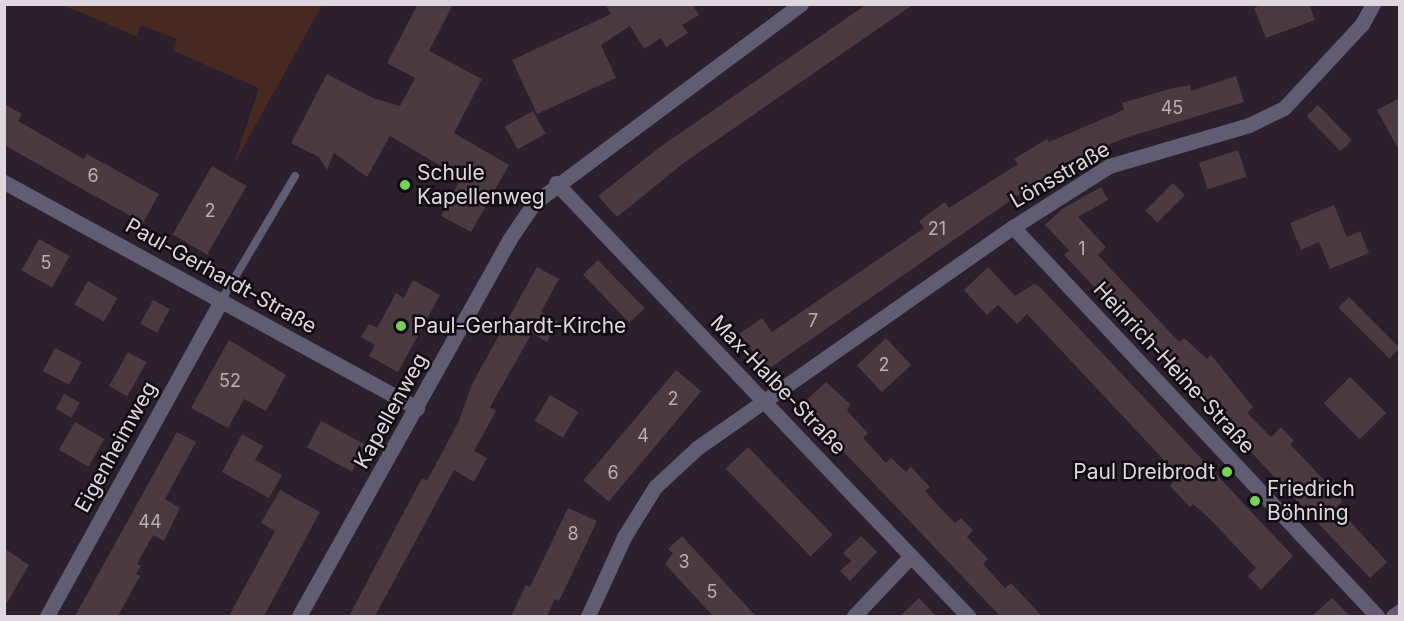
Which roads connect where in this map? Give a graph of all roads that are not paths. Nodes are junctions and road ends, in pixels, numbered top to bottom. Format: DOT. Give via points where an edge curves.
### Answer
graph roads {
  1 [pos="801,4"];
  2 [pos="1374,4"];
  3 [pos="295,176"];
  4 [pos="4,182"];
  5 [pos="556,183"];
  6 [pos="1013,226"];
  7 [pos="222,298"];
  8 [pos="765,401"];
  9 [pos="417,408"];
  10 [pos="911,556"];
  11 [pos="1400,611"];
  12 [pos="47,616"];
  13 [pos="300,616"];
  14 [pos="588,616"];
  15 [pos="854,616"];
  16 [pos="968,616"];
  17 [pos="1377,616"];
  18 [pos="1393,616"];
  1 -- 5 [label="street, Kapellenweg"];
  2 -- 6 [label="street, Lönsstraße" via="1362,24 1284,108 1249,125 1109,166"];
  3 -- 7 [label="lane"];
  4 -- 7 [label="street, Paul-Gerhardt-Straße"];
  5 -- 8 [label="street, Max-Halbe-Straße"];
  5 -- 9 [label="street, Kapellenweg" via="534,203 509,240"];
  6 -- 8 [label="street, Lönsstraße"];
  6 -- 17 [label="street, Heinrich-Heine-Straße"];
  7 -- 9 [label="street, Paul-Gerhardt-Straße"];
  7 -- 12 [label="street, Eigenheimweg"];
  8 -- 10 [label="street, Max-Halbe-Straße"];
  8 -- 14 [label="street, Lönsstraße" via="697,448 655,487 624,537"];
  9 -- 13 [label="street, Kapellenweg"];
  10 -- 15 [label="street"];
  10 -- 16 [label="street, Max-Halbe-Straße"];
  11 -- 18 [label="street"];
}
